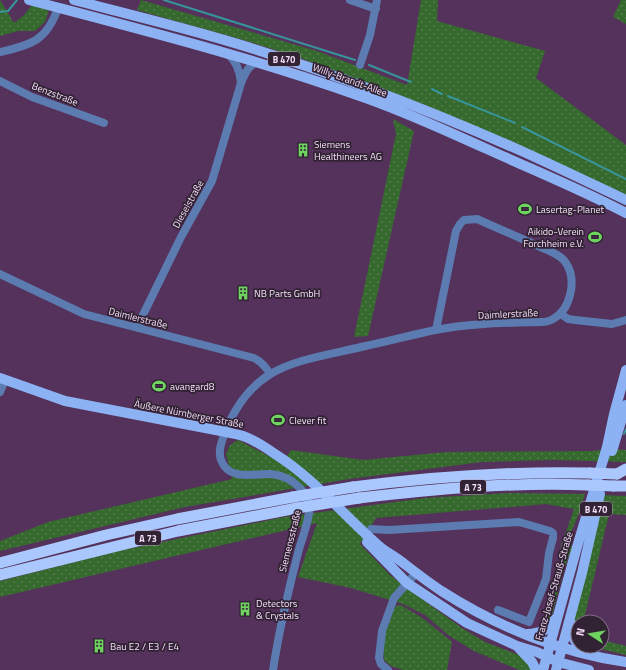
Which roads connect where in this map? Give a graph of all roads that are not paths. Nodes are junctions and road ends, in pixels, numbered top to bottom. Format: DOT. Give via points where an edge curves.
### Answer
graph roads {
  1 [pos="74,0"];
  2 [pos="350,0"];
  3 [pos="378,0"];
  4 [pos="34,1"];
  5 [pos="59,4"];
  6 [pos="376,9"];
  7 [pos="0,52"];
  8 [pos="228,54"];
  9 [pos="258,62"];
  10 [pos="360,65"];
  11 [pos="0,81"];
  12 [pos="241,83"];
  13 [pos="104,123"];
  14 [pos="626,200"];
  15 [pos="626,213"];
  16 [pos="0,274"];
  17 [pos="561,314"];
  18 [pos="626,320"];
  19 [pos="138,328"];
  20 [pos="436,330"];
  21 [pos="626,370"];
  22 [pos="270,374"];
  23 [pos="3,379"];
  24 [pos="0,392"];
  25 [pos="626,405"];
  26 [pos="226,432"];
  27 [pos="623,472"];
  28 [pos="626,486"];
  29 [pos="349,518"];
  30 [pos="371,529"];
  31 [pos="0,563"];
  32 [pos="416,573"];
  33 [pos="0,575"];
  34 [pos="407,583"];
  35 [pos="498,610"];
  36 [pos="559,612"];
  37 [pos="571,614"];
  38 [pos="570,619"];
  39 [pos="525,634"];
  40 [pos="551,644"];
  41 [pos="517,646"];
  42 [pos="562,647"];
  43 [pos="570,649"];
  44 [pos="588,654"];
  45 [pos="547,657"];
  46 [pos="626,662"];
  47 [pos="557,666"];
  48 [pos="273,670"];
  49 [pos="388,670"];
  50 [pos="536,670"];
  51 [pos="544,670"];
  52 [pos="583,670"];
  1 -- 14 [label="main road, Willy-Brandt-Allee / B 470" via="254,49 324,73 439,116"];
  2 -- 6 [label="street"];
  3 -- 6 [label="street"];
  4 -- 5 [label="main road, Willy-Brandt-Allee / B 470"];
  5 -- 7 [label="street" via="54,21 42,36 22,47"];
  5 -- 8 [label="main road, Willy-Brandt-Allee / B 470"];
  6 -- 10 [label="street"];
  8 -- 9 [label="main road, Willy-Brandt-Allee / B 470"];
  8 -- 12 [label="street" via="234,59"];
  9 -- 12 [label="street, Dieselstraße" via="247,70"];
  9 -- 15 [label="main road, Willy-Brandt-Allee / B 470" via="415,116 583,191"];
  11 -- 13 [label="street, Benzstraße" via="32,97"];
  12 -- 19 [label="street, Dieselstraße" via="212,181 172,254"];
  16 -- 19 [label="street, Daimlerstraße" via="84,314"];
  17 -- 18 [label="street" via="568,319 612,324"];
  17 -- 20 [label="street, Daimlerstraße" via="552,320 541,322 475,325"];
  17 -- 20 [label="street" via="566,308 570,290 570,271 566,262 531,242 478,218 470,218 464,220 456,232"];
  19 -- 22 [label="street, Daimlerstraße" via="254,358 260,361"];
  20 -- 22 [label="street, Daimlerstraße" via="317,356"];
  21 -- 36 [label="main road, Franz-Josef-Strauß-Straße / B 470" via="607,447"];
  22 -- 26 [label="street, Daimlerstraße" via="248,393 237,408"];
  23 -- 24 [label="street"];
  23 -- 26 [label="main road, Äußere Nürnberger Straße" via="84,406"];
  25 -- 37 [label="main road, B 470" via="600,494"];
  26 -- 29 [label="main road, Äußere Nürnberger Straße" via="256,441 289,462"];
  26 -- 48 [label="street, Siemensstraße" via="220,454 227,470 239,475 270,474 284,477 293,481 304,492 309,502 309,514 291,579"];
  27 -- 31 [label="highway, A 73, bridge" via="465,476 353,487 170,520"];
  28 -- 33 [label="highway, A 73, bridge" via="495,486 359,498 178,530"];
  29 -- 32 [label="main road, Äußere Nürnberger Straße" via="380,547"];
  29 -- 34 [label="main road, Äußere Nürnberger Straße" via="370,546"];
  30 -- 35 [label="street" via="519,522 553,533 546,580 529,622"];
  32 -- 34 [label="street"];
  32 -- 39 [label="main road, Äußere Nürnberger Straße" via="463,604"];
  34 -- 41 [label="main road, Äußere Nürnberger Straße" via="466,623"];
  34 -- 49 [label="street" via="394,598 382,631 379,658"];
  36 -- 39 [label="main road" via="547,629 535,634"];
  36 -- 40 [label="main road, Franz-Josef-Strauß-Straße / B 470"];
  38 -- 42 [label="main road, B 470"];
  39 -- 40 [label="main road, Äußere Nürnberger Straße"];
  40 -- 42 [label="main road, Äußere Nürnberger Straße"];
  40 -- 45 [label="main road, Franz-Josef-Strauß-Straße / B 470"];
  41 -- 45 [label="main road, Äußere Nürnberger Straße"];
  41 -- 50 [label="main road"];
  42 -- 43 [label="main road, Äußere Nürnberger Straße"];
  42 -- 47 [label="main road, B 470"];
  44 -- 46 [label="main road, Äußere Nürnberger Straße"];
  45 -- 47 [label="main road, Äußere Nürnberger Straße"];
  45 -- 51 [label="main road, Franz-Josef-Strauß-Straße / B 470"];
  47 -- 52 [label="main road, Äußere Nürnberger Straße"];
}
